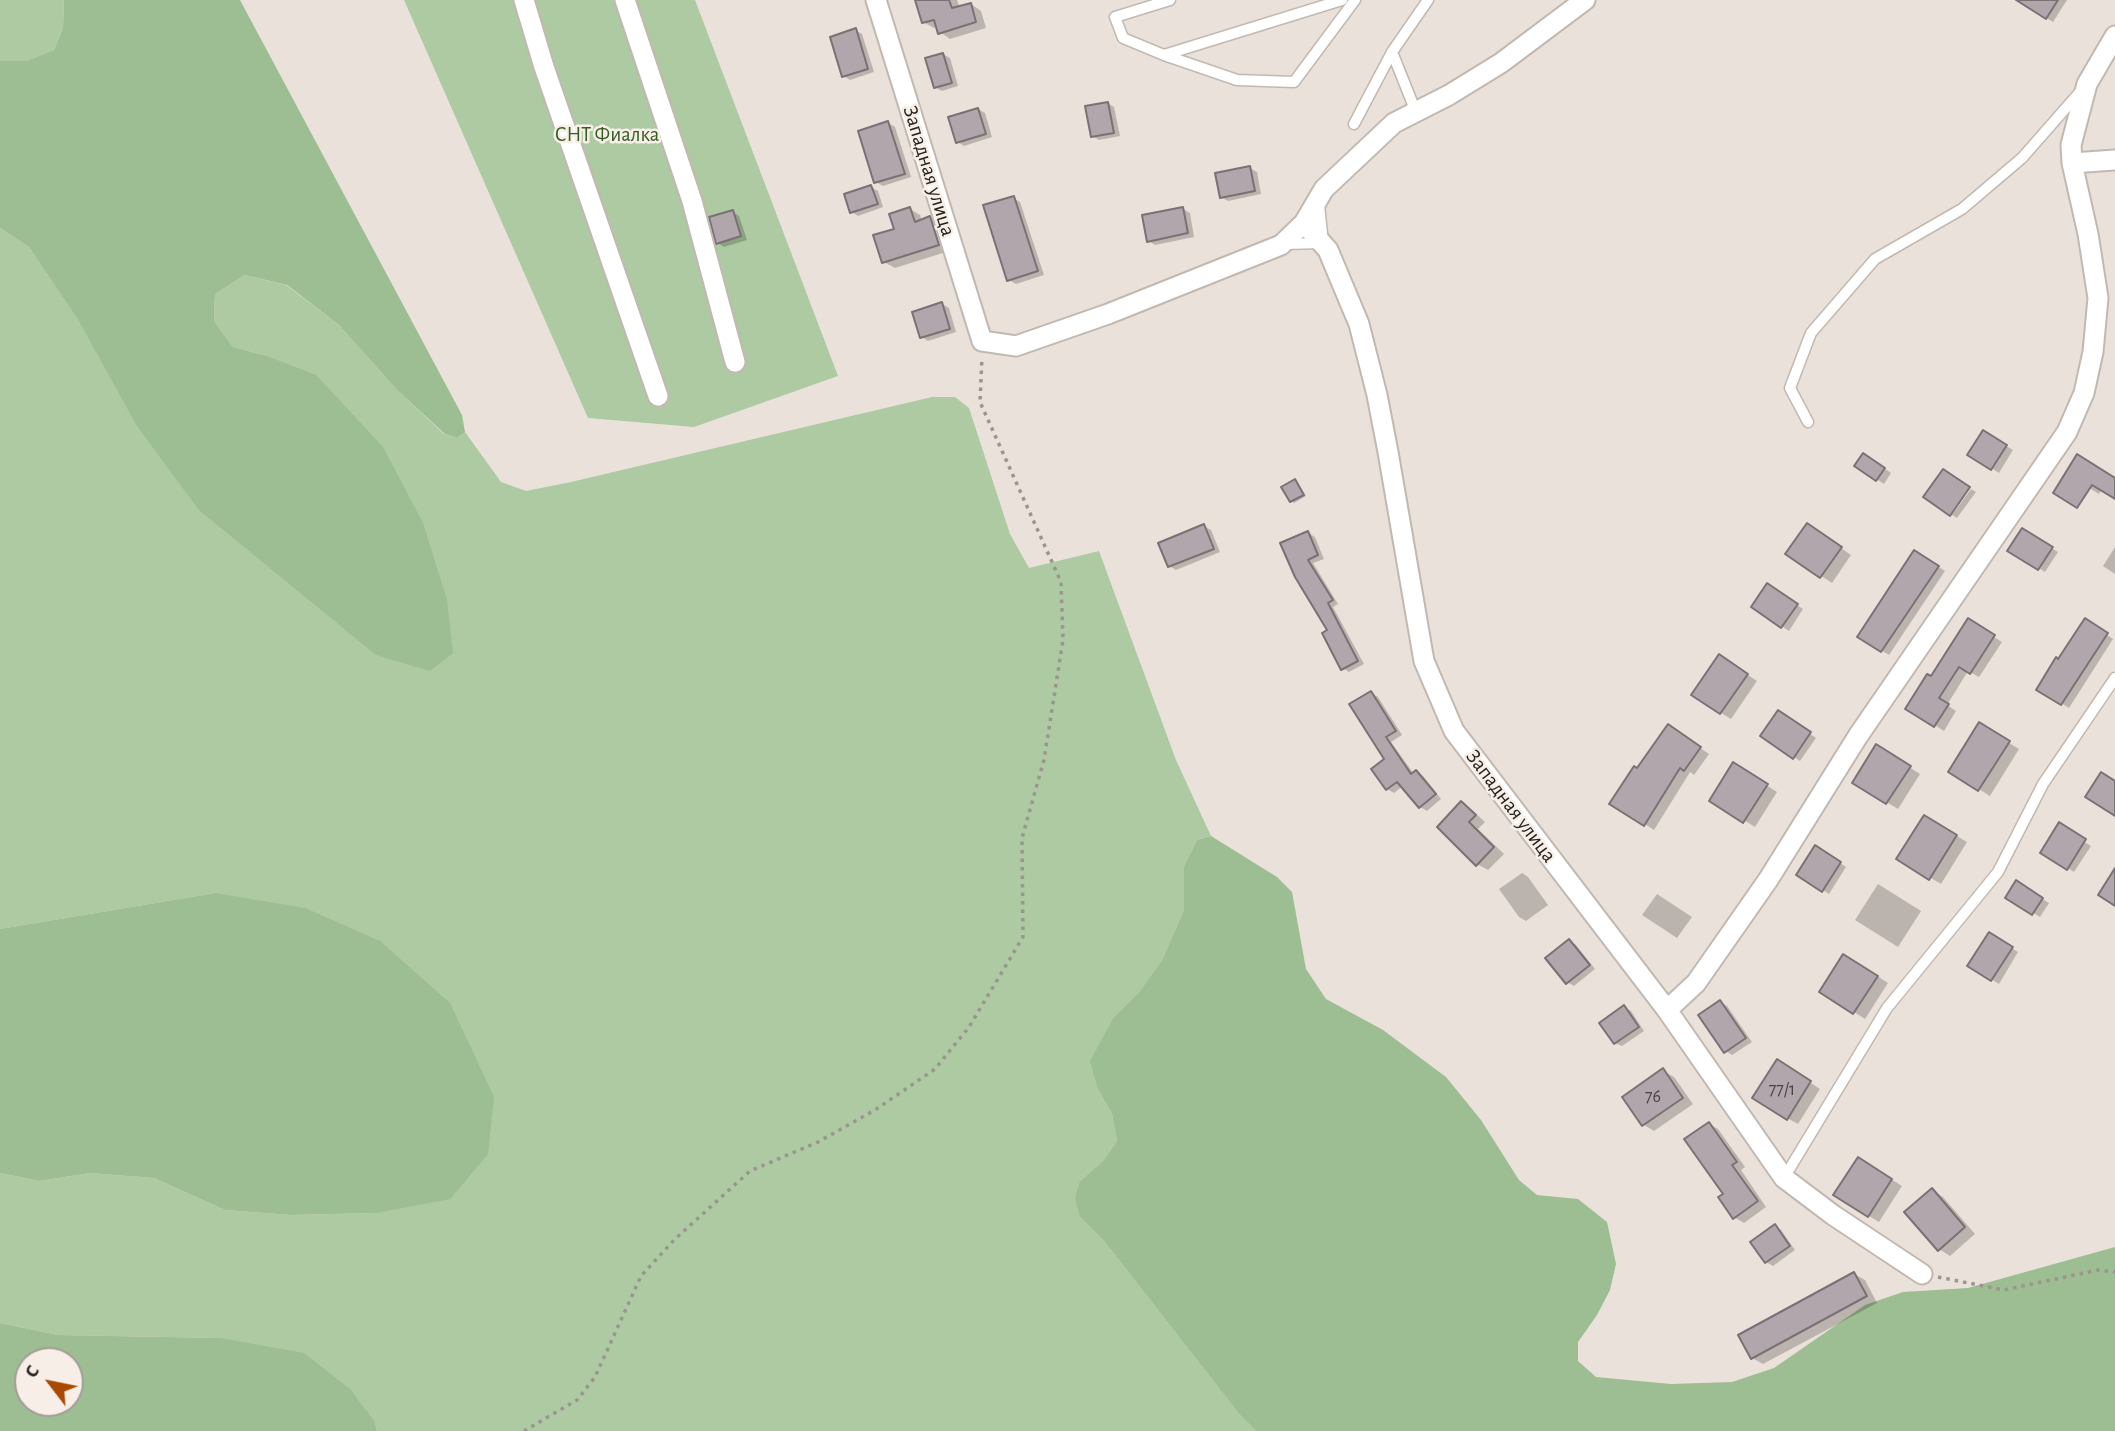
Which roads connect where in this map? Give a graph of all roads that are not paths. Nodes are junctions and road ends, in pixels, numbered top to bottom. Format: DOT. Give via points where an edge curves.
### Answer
graph roads {
  1 [pos="524,0"];
  2 [pos="625,0"];
  3 [pos="876,0"];
  4 [pos="1170,0"];
  5 [pos="1342,0"];
  6 [pos="1355,0"];
  7 [pos="1428,0"];
  8 [pos="1584,1"];
  9 [pos="2115,36"];
  10 [pos="1392,52"];
  11 [pos="1164,55"];
  12 [pos="2087,84"];
  13 [pos="1416,112"];
  14 [pos="1354,124"];
  15 [pos="2115,160"];
  16 [pos="2072,163"];
  17 [pos="1319,196"];
  18 [pos="1304,223"];
  19 [pos="1323,243"];
  20 [pos="1281,245"];
  21 [pos="735,362"];
  22 [pos="659,396"];
  23 [pos="1808,422"];
  24 [pos="2115,678"];
  25 [pos="1667,1010"];
  26 [pos="1784,1178"];
  27 [pos="1922,1274"];
  1 -- 22 [label="street"];
  2 -- 21 [label="street" via="692,201"];
  3 -- 20 [label="street, Западная улица" via="982,341 1016,346"];
  4 -- 11 [label="lane" via="1115,17 1123,38"];
  5 -- 11 [label="lane"];
  6 -- 11 [label="lane" via="1294,82 1237,80"];
  7 -- 10 [label="lane"];
  8 -- 13 [label="street" via="1501,63"];
  9 -- 12 [label="street"];
  10 -- 13 [label="lane"];
  10 -- 14 [label="lane"];
  12 -- 16 [label="street" via="2071,145"];
  12 -- 23 [label="lane" via="2022,158 1962,209 1875,259 1811,333 1790,388"];
  13 -- 17 [label="street" via="1394,123"];
  15 -- 16 [label="street"];
  16 -- 25 [label="street" via="2098,298 2094,352 2071,422 1858,736 1768,880 1696,983"];
  17 -- 18 [label="street"];
  17 -- 19 [label="lane"];
  18 -- 19 [label="street, Западная улица"];
  18 -- 20 [label="street"];
  19 -- 20 [label="lane"];
  19 -- 25 [label="street, Западная улица" via="1359,324 1384,429 1424,661 1454,731"];
  24 -- 26 [label="lane" via="2043,784 1998,872 1887,1008"];
  25 -- 26 [label="street, Западная улица"];
  26 -- 27 [label="street, Западная улица"];
}
